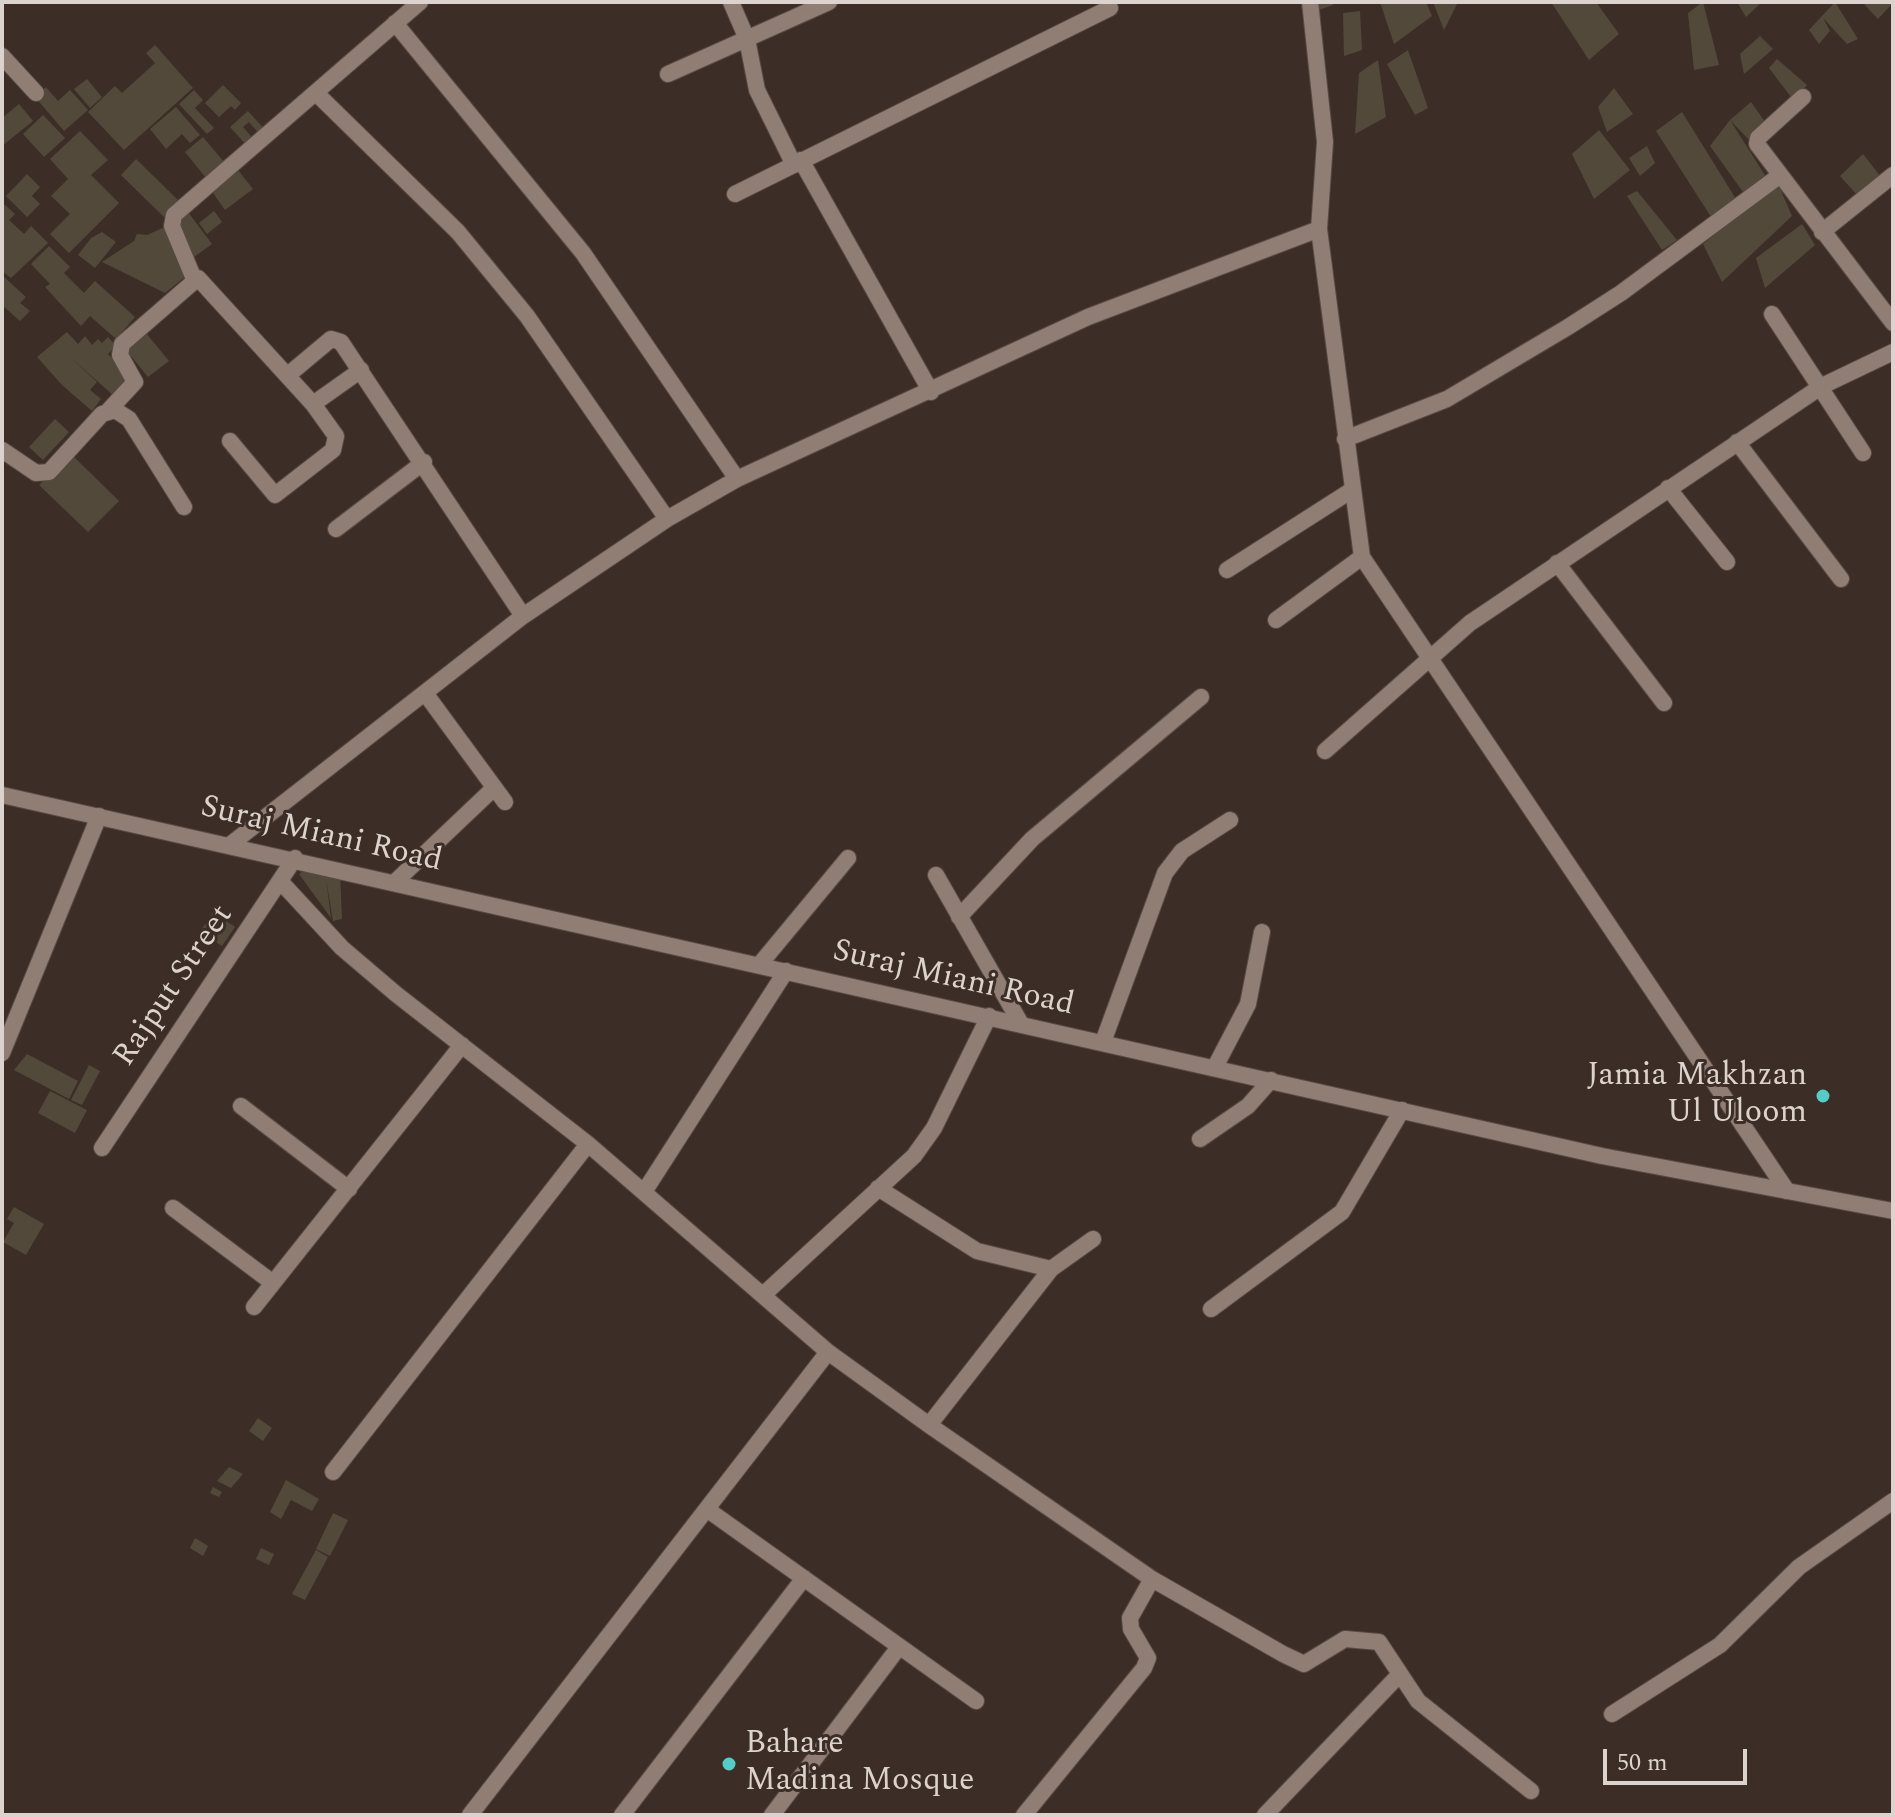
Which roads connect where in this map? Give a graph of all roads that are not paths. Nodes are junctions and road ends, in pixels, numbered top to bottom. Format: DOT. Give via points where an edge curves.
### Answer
graph roads {
  1 [pos="420,2"];
  2 [pos="731,2"];
  3 [pos="829,2"];
  4 [pos="1310,2"];
  5 [pos="1110,8"];
  6 [pos="395,23"];
  7 [pos="747,39"];
  8 [pos="2,56"];
  9 [pos="668,74"];
  10 [pos="36,93"];
  11 [pos="316,93"];
  12 [pos="1803,97"];
  13 [pos="798,162"];
  14 [pos="1893,175"];
  15 [pos="1779,176"];
  16 [pos="735,194"];
  17 [pos="1319,229"];
  18 [pos="1822,232"];
  19 [pos="194,279"];
  20 [pos="1887,302"];
  21 [pos="1772,314"];
  22 [pos="1893,323"];
  23 [pos="1893,352"];
  24 [pos="361,370"];
  25 [pos="288,375"];
  26 [pos="1822,386"];
  27 [pos="931,392"];
  28 [pos="313,404"];
  29 [pos="109,410"];
  30 [pos="1345,439"];
  31 [pos="230,441"];
  32 [pos="1737,442"];
  33 [pos="2,450"];
  34 [pos="1863,453"];
  35 [pos="424,462"];
  36 [pos="737,479"];
  37 [pos="1668,488"];
  38 [pos="1352,490"];
  39 [pos="184,507"];
  40 [pos="667,519"];
  41 [pos="336,529"];
  42 [pos="1362,557"];
  43 [pos="1727,562"];
  44 [pos="1557,563"];
  45 [pos="1227,570"];
  46 [pos="1841,579"];
  47 [pos="523,616"];
  48 [pos="1276,620"];
  49 [pos="1428,659"];
  50 [pos="425,693"];
  51 [pos="1201,697"];
  52 [pos="1664,703"];
  53 [pos="1325,751"];
  54 [pos="494,788"];
  55 [pos="2,795"];
  56 [pos="505,802"];
  57 [pos="99,816"];
  58 [pos="1230,820"];
  59 [pos="231,844"];
  60 [pos="295,858"];
  61 [pos="848,858"];
  62 [pos="936,875"];
  63 [pos="280,881"];
  64 [pos="396,881"];
  65 [pos="959,917"];
  66 [pos="1262,932"];
  67 [pos="760,964"];
  68 [pos="786,971"];
  69 [pos="989,1016"];
  70 [pos="1021,1024"];
  71 [pos="1103,1042"];
  72 [pos="462,1045"];
  73 [pos="2,1053"];
  74 [pos="1215,1067"];
  75 [pos="1271,1080"];
  76 [pos="241,1106"];
  77 [pos="1402,1110"];
  78 [pos="1200,1139"];
  79 [pos="588,1144"];
  80 [pos="102,1148"];
  81 [pos="878,1188"];
  82 [pos="349,1189"];
  83 [pos="1787,1191"];
  84 [pos="644,1192"];
  85 [pos="173,1208"];
  86 [pos="1893,1211"];
  87 [pos="1093,1239"];
  88 [pos="1051,1269"];
  89 [pos="273,1283"];
  90 [pos="763,1295"];
  91 [pos="254,1307"];
  92 [pos="1211,1309"];
  93 [pos="828,1352"];
  94 [pos="929,1425"];
  95 [pos="333,1472"];
  96 [pos="1893,1501"];
  97 [pos="708,1510"];
  98 [pos="804,1578"];
  99 [pos="1152,1579"];
  100 [pos="899,1647"];
  101 [pos="1400,1674"];
  102 [pos="976,1701"];
  103 [pos="1612,1714"];
  104 [pos="1531,1791"];
  105 [pos="470,1815"];
  106 [pos="622,1815"];
  107 [pos="772,1815"];
  108 [pos="1024,1815"];
  109 [pos="1265,1815"];
  1 -- 6 [label="street"];
  2 -- 7 [label="street"];
  3 -- 7 [label="street"];
  4 -- 17 [label="street" via="1325,142"];
  5 -- 13 [label="street"];
  6 -- 11 [label="street"];
  6 -- 36 [label="street" via="583,253"];
  7 -- 9 [label="street"];
  7 -- 13 [label="street" via="755,83"];
  8 -- 10 [label="street"];
  11 -- 19 [label="street" via="174,215 172,226"];
  11 -- 40 [label="street" via="458,232 527,316"];
  12 -- 15 [label="street" via="1758,138 1761,154"];
  13 -- 16 [label="street"];
  13 -- 27 [label="street"];
  14 -- 18 [label="street"];
  15 -- 18 [label="street"];
  15 -- 30 [label="street" via="1568,327 1447,399"];
  17 -- 27 [label="street" via="1088,317"];
  17 -- 30 [label="street"];
  18 -- 20 [label="street"];
  19 -- 25 [label="street" via="202,280"];
  19 -- 29 [label="street" via="122,344 120,355 135,382"];
  20 -- 22 [label="street"];
  21 -- 26 [label="street"];
  23 -- 26 [label="street"];
  24 -- 25 [label="street" via="335,338"];
  24 -- 28 [label="street"];
  24 -- 35 [label="street"];
  25 -- 28 [label="street"];
  26 -- 32 [label="street"];
  26 -- 34 [label="street"];
  27 -- 36 [label="street"];
  28 -- 31 [label="street" via="336,443 281,494 267,490"];
  29 -- 33 [label="street" via="49,472 36,473"];
  29 -- 39 [label="street" via="129,419"];
  30 -- 38 [label="street"];
  32 -- 37 [label="street"];
  32 -- 46 [label="street"];
  35 -- 41 [label="street"];
  35 -- 47 [label="street"];
  36 -- 40 [label="street"];
  37 -- 43 [label="street"];
  37 -- 44 [label="street"];
  38 -- 42 [label="street"];
  38 -- 45 [label="street"];
  40 -- 47 [label="street"];
  42 -- 48 [label="street"];
  42 -- 49 [label="street"];
  44 -- 49 [label="street"];
  44 -- 52 [label="street"];
  47 -- 50 [label="street"];
  49 -- 53 [label="street"];
  49 -- 83 [label="street"];
  50 -- 54 [label="street"];
  50 -- 59 [label="street"];
  51 -- 65 [label="street" via="1032,839"];
  54 -- 56 [label="street"];
  54 -- 64 [label="street"];
  55 -- 57 [label="street, Suraj Miani Road"];
  57 -- 59 [label="street, Suraj Miani Road"];
  57 -- 73 [label="street"];
  58 -- 71 [label="street" via="1182,851 1165,873"];
  59 -- 60 [label="street, Suraj Miani Road"];
  60 -- 63 [label="street, Rajput Street"];
  60 -- 64 [label="street, Suraj Miani Road"];
  61 -- 67 [label="street"];
  62 -- 65 [label="street"];
  63 -- 72 [label="street" via="342,948"];
  63 -- 80 [label="street, Rajput Street"];
  64 -- 67 [label="street, Suraj Miani Road"];
  65 -- 70 [label="street"];
  66 -- 74 [label="street" via="1248,1004"];
  67 -- 68 [label="street, Suraj Miani Road"];
  68 -- 69 [label="street, Suraj Miani Road"];
  68 -- 84 [label="street"];
  69 -- 70 [label="street, Suraj Miani Road"];
  69 -- 81 [label="street" via="934,1128 914,1156"];
  70 -- 71 [label="street, Suraj Miani Road"];
  71 -- 74 [label="street, Suraj Miani Road"];
  72 -- 79 [label="street"];
  72 -- 82 [label="street"];
  74 -- 75 [label="street, Suraj Miani Road"];
  75 -- 77 [label="street, Suraj Miani Road"];
  75 -- 78 [label="street" via="1258,1098"];
  76 -- 82 [label="street"];
  77 -- 83 [label="street, Suraj Miani Road"];
  77 -- 92 [label="street" via="1342,1212"];
  79 -- 84 [label="street"];
  79 -- 95 [label="street"];
  81 -- 88 [label="street" via="977,1251"];
  81 -- 90 [label="street"];
  82 -- 89 [label="street"];
  83 -- 86 [label="street, Suraj Miani Road"];
  84 -- 90 [label="street"];
  85 -- 89 [label="street"];
  87 -- 88 [label="street"];
  88 -- 94 [label="street"];
  89 -- 91 [label="street"];
  90 -- 93 [label="street"];
  93 -- 94 [label="street"];
  93 -- 97 [label="street"];
  94 -- 99 [label="street"];
  96 -- 103 [label="street" via="1799,1567 1720,1645"];
  97 -- 98 [label="street"];
  97 -- 105 [label="street"];
  98 -- 100 [label="street"];
  98 -- 106 [label="street"];
  99 -- 101 [label="street" via="1304,1664 1357,1637 1379,1642"];
  99 -- 108 [label="street" via="1130,1618 1148,1658 1144,1668"];
  100 -- 102 [label="street"];
  100 -- 107 [label="street"];
  101 -- 104 [label="street" via="1418,1701"];
  101 -- 109 [label="street"];
}
